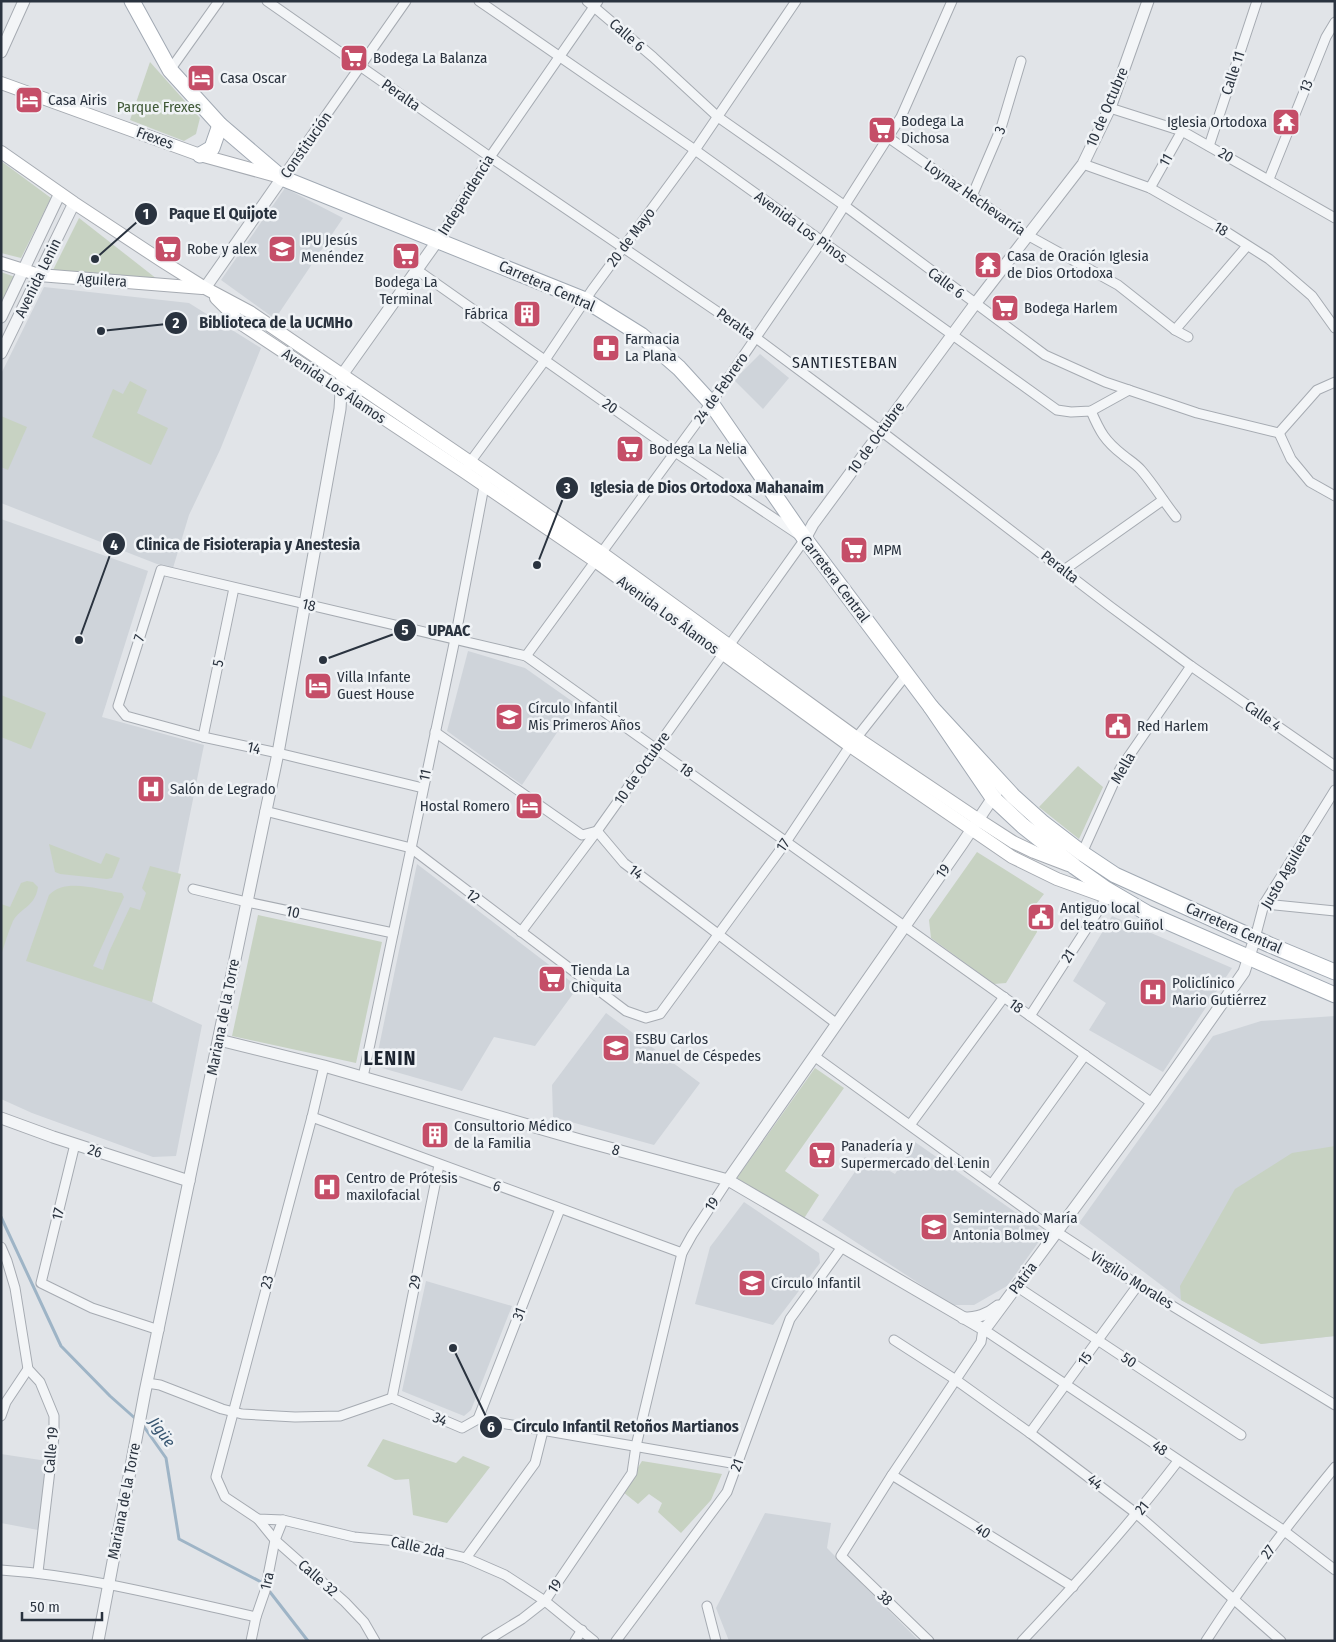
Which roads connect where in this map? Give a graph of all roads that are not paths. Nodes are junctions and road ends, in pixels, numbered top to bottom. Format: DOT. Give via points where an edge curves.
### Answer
graph roads {
  1 [pos="24,1"];
  2 [pos="132,1"];
  3 [pos="219,1"];
  4 [pos="267,1"];
  5 [pos="406,1"];
  6 [pos="479,1"];
  7 [pos="796,1"];
  8 [pos="952,1"];
  9 [pos="1148,1"];
  10 [pos="1257,1"];
  11 [pos="593,3"];
  12 [pos="1335,22"];
  13 [pos="1,52"];
  14 [pos="560,57"];
  15 [pos="1022,61"];
  16 [pos="360,67"];
  17 [pos="170,70"];
  18 [pos="1,83"];
  19 [pos="1110,108"];
  20 [pos="718,117"];
  21 [pos="220,125"];
  22 [pos="1182,131"];
  23 [pos="889,138"];
  24 [pos="1209,146"];
  25 [pos="695,150"];
  26 [pos="1,152"];
  27 [pos="200,155"];
  28 [pos="490,157"];
  29 [pos="1083,164"];
  30 [pos="282,178"];
  31 [pos="1269,179"];
  32 [pos="1150,188"];
  33 [pos="60,193"];
  34 [pos="972,196"];
  35 [pos="74,203"];
  36 [pos="845,206"];
  37 [pos="1335,218"];
  38 [pos="1029,236"];
  39 [pos="438,240"];
  40 [pos="822,242"];
  41 [pos="1247,246"];
  42 [pos="624,247"];
  43 [pos="1,263"];
  44 [pos="23,270"];
  45 [pos="417,270"];
  46 [pos="39,275"];
  47 [pos="205,288"];
  48 [pos="586,300"];
  49 [pos="975,304"];
  50 [pos="1,317"];
  51 [pos="1335,328"];
  52 [pos="1175,330"];
  53 [pos="952,336"];
  54 [pos="1188,336"];
  55 [pos="756,338"];
  56 [pos="1,353"];
  57 [pos="545,360"];
  58 [pos="342,375"];
  59 [pos="1335,382"];
  60 [pos="1130,390"];
  61 [pos="341,391"];
  62 [pos="711,403"];
  63 [pos="1091,411"];
  64 [pos="881,431"];
  65 [pos="1279,432"];
  66 [pos="675,452"];
  67 [pos="466,466"];
  68 [pos="486,479"];
  69 [pos="1335,496"];
  70 [pos="1163,500"];
  71 [pos="1176,517"];
  72 [pos="805,539"];
  73 [pos="598,557"];
  74 [pos="161,570"];
  75 [pos="1064,570"];
  76 [pos="234,588"];
  77 [pos="306,604"];
  78 [pos="455,639"];
  79 [pos="726,650"];
  80 [pos="526,656"];
  81 [pos="1191,666"];
  82 [pos="906,675"];
  83 [pos="118,706"];
  84 [pos="931,707"];
  85 [pos="434,732"];
  86 [pos="203,737"];
  87 [pos="853,742"];
  88 [pos="656,748"];
  89 [pos="278,753"];
  90 [pos="1335,766"];
  91 [pos="1002,785"];
  92 [pos="423,788"];
  93 [pos="1335,790"];
  94 [pos="993,798"];
  95 [pos="265,811"];
  96 [pos="976,824"];
  97 [pos="596,831"];
  98 [pos="786,842"];
  99 [pos="410,848"];
  100 [pos="1082,853"];
  101 [pos="1075,867"];
  102 [pos="1115,875"];
  103 [pos="193,889"];
  104 [pos="1107,897"];
  105 [pos="247,902"];
  106 [pos="1264,904"];
  107 [pos="1335,911"];
  108 [pos="1147,913"];
  109 [pos="905,927"];
  110 [pos="521,932"];
  111 [pos="393,933"];
  112 [pos="718,934"];
  113 [pos="1255,938"];
  114 [pos="1249,957"];
  115 [pos="1335,972"];
  116 [pos="1335,996"];
  117 [pos="1004,997"];
  118 [pos="660,1014"];
  119 [pos="1030,1016"];
  120 [pos="837,1024"];
  121 [pos="219,1040"];
  122 [pos="1084,1055"];
  123 [pos="814,1056"];
  124 [pos="324,1066"];
  125 [pos="363,1078"];
  126 [pos="1152,1103"];
  127 [pos="1,1118"];
  128 [pos="312,1118"];
  129 [pos="910,1125"];
  130 [pos="75,1144"];
  131 [pos="439,1165"];
  132 [pos="728,1180"];
  133 [pos="189,1181"];
  134 [pos="992,1184"];
  135 [pos="560,1209"];
  136 [pos="1057,1232"];
  137 [pos="1,1247"];
  138 [pos="842,1247"];
  139 [pos="682,1253"];
  140 [pos="1138,1285"];
  141 [pos="1016,1286"];
  142 [pos="1006,1300"];
  143 [pos="963,1318"];
  144 [pos="983,1329"];
  145 [pos="159,1330"];
  146 [pos="894,1340"];
  147 [pos="1098,1340"];
  148 [pos="28,1369"];
  149 [pos="956,1380"];
  150 [pos="147,1383"];
  151 [pos="1066,1385"];
  152 [pos="392,1398"];
  153 [pos="1335,1405"];
  154 [pos="232,1412"];
  155 [pos="1,1416"];
  156 [pos="478,1420"];
  157 [pos="543,1431"];
  158 [pos="1030,1433"];
  159 [pos="1241,1435"];
  160 [pos="636,1446"];
  161 [pos="1178,1461"];
  162 [pos="737,1464"];
  163 [pos="1335,1467"];
  164 [pos="892,1475"];
  165 [pos="225,1497"];
  166 [pos="1138,1514"];
  167 [pos="258,1518"];
  168 [pos="283,1520"];
  169 [pos="1283,1530"];
  170 [pos="275,1540"];
  171 [pos="841,1556"];
  172 [pos="466,1558"];
  173 [pos="1,1570"];
  174 [pos="1335,1570"];
  175 [pos="38,1572"];
  176 [pos="108,1583"];
  177 [pos="1073,1587"];
  178 [pos="1234,1598"];
  179 [pos="545,1601"];
  180 [pos="706,1606"];
  181 [pos="256,1617"];
  182 [pos="582,1630"];
  183 [pos="98,1641"];
  184 [pos="250,1641"];
  185 [pos="376,1641"];
  186 [pos="486,1641"];
  187 [pos="575,1641"];
  188 [pos="594,1641"];
  189 [pos="616,1641"];
  190 [pos="716,1641"];
  191 [pos="929,1641"];
  192 [pos="1022,1641"];
  193 [pos="1206,1641"];
  194 [pos="1281,1641"];
  1 -- 13 [label="street"];
  2 -- 17 [label="main road, Carretera Central"];
  3 -- 17 [label="street"];
  4 -- 16 [label="street, Peralta"];
  5 -- 16 [label="street, Constitución"];
  6 -- 14 [label="street, Avenida Los Pinos"];
  7 -- 20 [label="street, 20 de Mayo"];
  8 -- 23 [label="street, 24 de Febrero"];
  9 -- 19 [label="street, 10 de Octubre"];
  10 -- 24 [label="street, Calle 11"];
  11 -- 14 [label="street, Independencia"];
  11 -- 20 [label="street, Calle 6"];
  12 -- 31 [label="street, 13"];
  14 -- 25 [label="street, Avenida Los Pinos"];
  14 -- 28 [label="street, Independencia"];
  15 -- 34 [label="street, 3" via="1001,128"];
  16 -- 28 [label="street, Peralta"];
  16 -- 30 [label="street, Constitución"];
  17 -- 21 [label="main road, Carretera Central"];
  18 -- 27 [label="main road, Frexes"];
  19 -- 22 [label="street, 20"];
  19 -- 29 [label="street, 10 de Octubre"];
  20 -- 25 [label="street, 20 de Mayo"];
  20 -- 36 [label="street, Calle 6"];
  21 -- 27 [label="main road" via="212,148"];
  21 -- 30 [label="main road, Carretera Central"];
  22 -- 24 [label="street, 20"];
  22 -- 32 [label="street, 11"];
  23 -- 34 [label="street, Loynaz Hechevarría"];
  23 -- 36 [label="street, 24 de Febrero"];
  24 -- 31 [label="street, 20"];
  25 -- 40 [label="street, Avenida Los Pinos"];
  25 -- 42 [label="street, 20 de Mayo"];
  26 -- 33 [label="main road, Avenida Los Álamos"];
  27 -- 30 [label="main road, Frexes"];
  28 -- 39 [label="street, Independencia"];
  28 -- 42 [label="street, Peralta"];
  29 -- 32 [label="street, 18"];
  29 -- 38 [label="street, 10 de Octubre"];
  30 -- 39 [label="main road, Carretera Central"];
  30 -- 47 [label="street, Constitución"];
  31 -- 37 [label="street, 20"];
  32 -- 41 [label="street, 18"];
  33 -- 35 [label="main road, Avenida Los Álamos"];
  33 -- 44 [label="street, Avenida Lenin"];
  34 -- 38 [label="street, Loynaz Hechevarría"];
  35 -- 46 [label="street, Avenida Lenin"];
  35 -- 47 [label="main road, Avenida Los Álamos"];
  36 -- 40 [label="street, 24 de Febrero"];
  36 -- 49 [label="street, Calle 6"];
  38 -- 49 [label="street, 10 de Octubre"];
  38 -- 52 [label="street, Loynaz Hechevarría" via="1118,285"];
  39 -- 45 [label="street, Independencia"];
  39 -- 48 [label="main road, Carretera Central"];
  40 -- 53 [label="street, Avenida Los Pinos"];
  40 -- 55 [label="street, 24 de Febrero"];
  41 -- 51 [label="street, 18" via="1269,259 1312,296"];
  41 -- 52 [label="street"];
  42 -- 48 [label="street, 20 de Mayo"];
  42 -- 55 [label="street, Peralta"];
  43 -- 44 [label="main road, Aguilera"];
  44 -- 46 [label="main road, Aguilera"];
  44 -- 50 [label="street, Avenida Lenin"];
  45 -- 57 [label="street, 20"];
  45 -- 58 [label="street, Independencia"];
  46 -- 47 [label="main road, Aguilera"];
  46 -- 56 [label="street, Avenida Lenin"];
  47 -- 58 [label="main road, Avenida Los Álamos" via="250,312"];
  47 -- 61 [label="main road, Avenida Los Álamos" via="243,325"];
  48 -- 57 [label="street, 20 de Mayo"];
  48 -- 62 [label="main road, Carretera Central" via="641,335 679,368"];
  49 -- 53 [label="street, 10 de Octubre"];
  49 -- 60 [label="street, Calle 6" via="1045,355"];
  52 -- 54 [label="street, Loynaz Hechevarría"];
  53 -- 63 [label="street, Avenida Los Pinos" via="1057,410"];
  53 -- 64 [label="street, 10 de Octubre"];
  55 -- 62 [label="street, 24 de Febrero"];
  55 -- 64 [label="street, Peralta"];
  57 -- 66 [label="street, 20"];
  57 -- 67 [label="street, 20 de Mayo"];
  58 -- 61 [label="street"];
  58 -- 67 [label="main road, Avenida Los Álamos"];
  59 -- 65 [label="street" via="1318,390"];
  60 -- 63 [label="street, Avenida Los Pinos"];
  60 -- 65 [label="street, Calle 6" via="1197,413"];
  61 -- 67 [label="main road, Avenida Los Álamos"];
  61 -- 77 [label="street, Mariana de la Torre"];
  62 -- 66 [label="street, 24 de Febrero"];
  62 -- 72 [label="main road, Carretera Central"];
  63 -- 70 [label="street" via="1100,433 1139,468"];
  64 -- 72 [label="street, 10 de Octubre"];
  64 -- 75 [label="street, Peralta"];
  65 -- 69 [label="street" via="1290,459 1310,482"];
  66 -- 72 [label="street, 20"];
  66 -- 73 [label="street, 24 de Febrero"];
  67 -- 68 [label="main road, Avenida Los Álamos"];
  68 -- 73 [label="main road, Avenida Los Álamos"];
  68 -- 78 [label="street, 11"];
  70 -- 71 [label="street"];
  70 -- 75 [label="street"];
  72 -- 79 [label="street, 10 de Octubre"];
  72 -- 82 [label="main road, Carretera Central"];
  73 -- 79 [label="main road, Avenida Los Álamos"];
  73 -- 80 [label="street, 24 de Febrero"];
  74 -- 76 [label="street, 18"];
  74 -- 83 [label="street, 7"];
  75 -- 81 [label="street, Peralta"];
  76 -- 77 [label="street, 18"];
  76 -- 86 [label="street, 5"];
  77 -- 78 [label="street, 18"];
  77 -- 89 [label="street, Mariana de la Torre"];
  78 -- 80 [label="street, 18"];
  78 -- 85 [label="street, 11"];
  79 -- 87 [label="main road, Avenida Los Álamos"];
  79 -- 88 [label="street, 10 de Octubre"];
  80 -- 88 [label="street, 18"];
  81 -- 90 [label="street, Calle 4"];
  81 -- 100 [label="street, Mella" via="1120,769"];
  82 -- 84 [label="main road, Carretera Central"];
  82 -- 87 [label="street, 17"];
  83 -- 86 [label="street, 14" via="126,716"];
  84 -- 91 [label="main road, Carretera Central"];
  84 -- 94 [label="main road, Carretera Central"];
  85 -- 92 [label="street, 11"];
  85 -- 97 [label="street" via="582,835"];
  86 -- 89 [label="street, 14"];
  87 -- 96 [label="main road, Avenida Los Álamos"];
  87 -- 98 [label="street, 17"];
  88 -- 97 [label="street, 10 de Octubre"];
  88 -- 98 [label="street, 18"];
  89 -- 92 [label="street, 14"];
  89 -- 95 [label="street, Mariana de la Torre"];
  91 -- 94 [label="street, 19"];
  91 -- 100 [label="main road, Carretera Central"];
  92 -- 99 [label="street, 11"];
  93 -- 106 [label="street, Justo Aguilera"];
  94 -- 96 [label="street, 19"];
  94 -- 101 [label="main road, Carretera Central"];
  95 -- 99 [label="street, 12"];
  95 -- 105 [label="street, Mariana de la Torre"];
  96 -- 101 [label="main road, Avenida Los Álamos" via="1034,852"];
  96 -- 104 [label="main road, Avenida Los Álamos" via="1012,857 1057,879"];
  96 -- 109 [label="street, 19"];
  97 -- 110 [label="street, 10 de Octubre"];
  97 -- 112 [label="street, 14" via="624,863"];
  98 -- 109 [label="street, 18"];
  98 -- 112 [label="street, 17"];
  99 -- 110 [label="street, 12"];
  99 -- 111 [label="street, 11"];
  100 -- 102 [label="main road, Carretera Central"];
  101 -- 102 [label="main road"];
  101 -- 108 [label="main road, Carretera Central"];
  102 -- 113 [label="main road, Carretera Central"];
  103 -- 105 [label="street, 10"];
  104 -- 108 [label="main road, Avenida Los Álamos"];
  104 -- 119 [label="street, 21"];
  105 -- 111 [label="street, 10"];
  105 -- 121 [label="street, Mariana de la Torre"];
  106 -- 107 [label="street"];
  106 -- 113 [label="street, Justo Aguilera"];
  108 -- 114 [label="main road, Carretera Central"];
  109 -- 117 [label="street, 18"];
  109 -- 120 [label="street, 19"];
  110 -- 118 [label="street, 12" via="626,1011 646,1018"];
  111 -- 125 [label="street, 11"];
  112 -- 118 [label="street, 17"];
  112 -- 120 [label="street, 14"];
  113 -- 114 [label="street, Justo Aguilera"];
  113 -- 115 [label="main road, Carretera Central"];
  114 -- 116 [label="main road, Carretera Central"];
  114 -- 126 [label="street, Patria" via="1244,972"];
  117 -- 119 [label="street, 18"];
  117 -- 129 [label="street"];
  119 -- 122 [label="street, 18"];
  120 -- 123 [label="street, 19"];
  121 -- 124 [label="street, 8"];
  121 -- 133 [label="street, Mariana de la Torre"];
  122 -- 126 [label="street, 18"];
  122 -- 134 [label="street"];
  123 -- 129 [label="street, Virgilio Morales"];
  123 -- 132 [label="street, 19"];
  124 -- 125 [label="street, 8"];
  124 -- 128 [label="street, 23"];
  125 -- 132 [label="street, 8"];
  126 -- 136 [label="street, Patria"];
  127 -- 130 [label="street, 26"];
  128 -- 131 [label="street, 6"];
  128 -- 154 [label="street, 23"];
  129 -- 134 [label="street, Virgilio Morales"];
  130 -- 133 [label="street, 26"];
  130 -- 145 [label="street, 17" via="41,1283 92,1308"];
  131 -- 135 [label="street, 6"];
  131 -- 152 [label="street, 29"];
  132 -- 138 [label="street, 8"];
  132 -- 139 [label="street, 19"];
  133 -- 145 [label="street, Mariana de la Torre"];
  134 -- 136 [label="street, Virgilio Morales"];
  135 -- 139 [label="street, 6"];
  135 -- 156 [label="street, 31"];
  136 -- 140 [label="street, Virgilio Morales"];
  136 -- 141 [label="street, Patria"];
  137 -- 148 [label="street, Calle 19" via="15,1288"];
  138 -- 143 [label="street, 8"];
  138 -- 162 [label="street, 21" via="790,1319"];
  139 -- 160 [label="street, 19"];
  140 -- 147 [label="street, 15"];
  140 -- 153 [label="street, Virgilio Morales"];
  141 -- 142 [label="street, Patria"];
  141 -- 147 [label="street, 50"];
  142 -- 143 [label="street" via="988,1313 976,1318"];
  142 -- 144 [label="street, Patria"];
  143 -- 144 [label="street, 8"];
  144 -- 149 [label="street, Patria" via="982,1342"];
  144 -- 151 [label="street, 48"];
  145 -- 150 [label="street, Mariana de la Torre"];
  146 -- 149 [label="street, 44"];
  147 -- 151 [label="street, 15"];
  147 -- 159 [label="street, 50"];
  148 -- 155 [label="street" via="6,1402"];
  148 -- 175 [label="street, Calle 19" via="40,1382 54,1416"];
  149 -- 158 [label="street, 44"];
  149 -- 164 [label="street, Patria"];
  150 -- 154 [label="street"];
  150 -- 176 [label="street, Mariana de la Torre"];
  151 -- 158 [label="street, 15"];
  151 -- 161 [label="street, 48"];
  152 -- 154 [label="street" via="340,1416 294,1417"];
  152 -- 156 [label="street, 34" via="462,1428"];
  154 -- 165 [label="street, 23" via="216,1477"];
  156 -- 157 [label="street, 34"];
  157 -- 160 [label="street, 34"];
  157 -- 172 [label="street" via="534,1463"];
  158 -- 166 [label="street, 44"];
  160 -- 162 [label="street, 34"];
  160 -- 179 [label="street, 19" via="632,1473"];
  161 -- 166 [label="street, 21"];
  161 -- 169 [label="street, 48"];
  162 -- 189 [label="street, 21" via="727,1492"];
  163 -- 169 [label="street, 27"];
  164 -- 171 [label="street, Patria"];
  164 -- 177 [label="street, 40"];
  165 -- 167 [label="street, Calle 2da"];
  166 -- 177 [label="street, 21"];
  166 -- 178 [label="street, 44"];
  167 -- 168 [label="street, Calle 2da"];
  167 -- 170 [label="street, Calle 32"];
  168 -- 170 [label="street, 1ra"];
  168 -- 172 [label="street, Calle 2da" via="354,1537 397,1541"];
  169 -- 174 [label="street, 48"];
  169 -- 178 [label="street, 27"];
  170 -- 181 [label="street, 1ra" via="265,1591"];
  170 -- 185 [label="street, Calle 32" via="345,1602"];
  171 -- 191 [label="street, 38"];
  172 -- 179 [label="street, Calle 2da" via="505,1575"];
  173 -- 175 [label="street"];
  175 -- 176 [label="street"];
  176 -- 181 [label="street"];
  176 -- 183 [label="street, Mariana de la Torre"];
  177 -- 192 [label="street, 21"];
  178 -- 193 [label="street, 27"];
  178 -- 194 [label="street, 44"];
  179 -- 182 [label="street, Calle 2da"];
  179 -- 186 [label="street, 19"];
  180 -- 190 [label="street"];
  181 -- 184 [label="street, 1ra"];
  182 -- 187 [label="street"];
  182 -- 188 [label="street, Calle 2da"];
}
